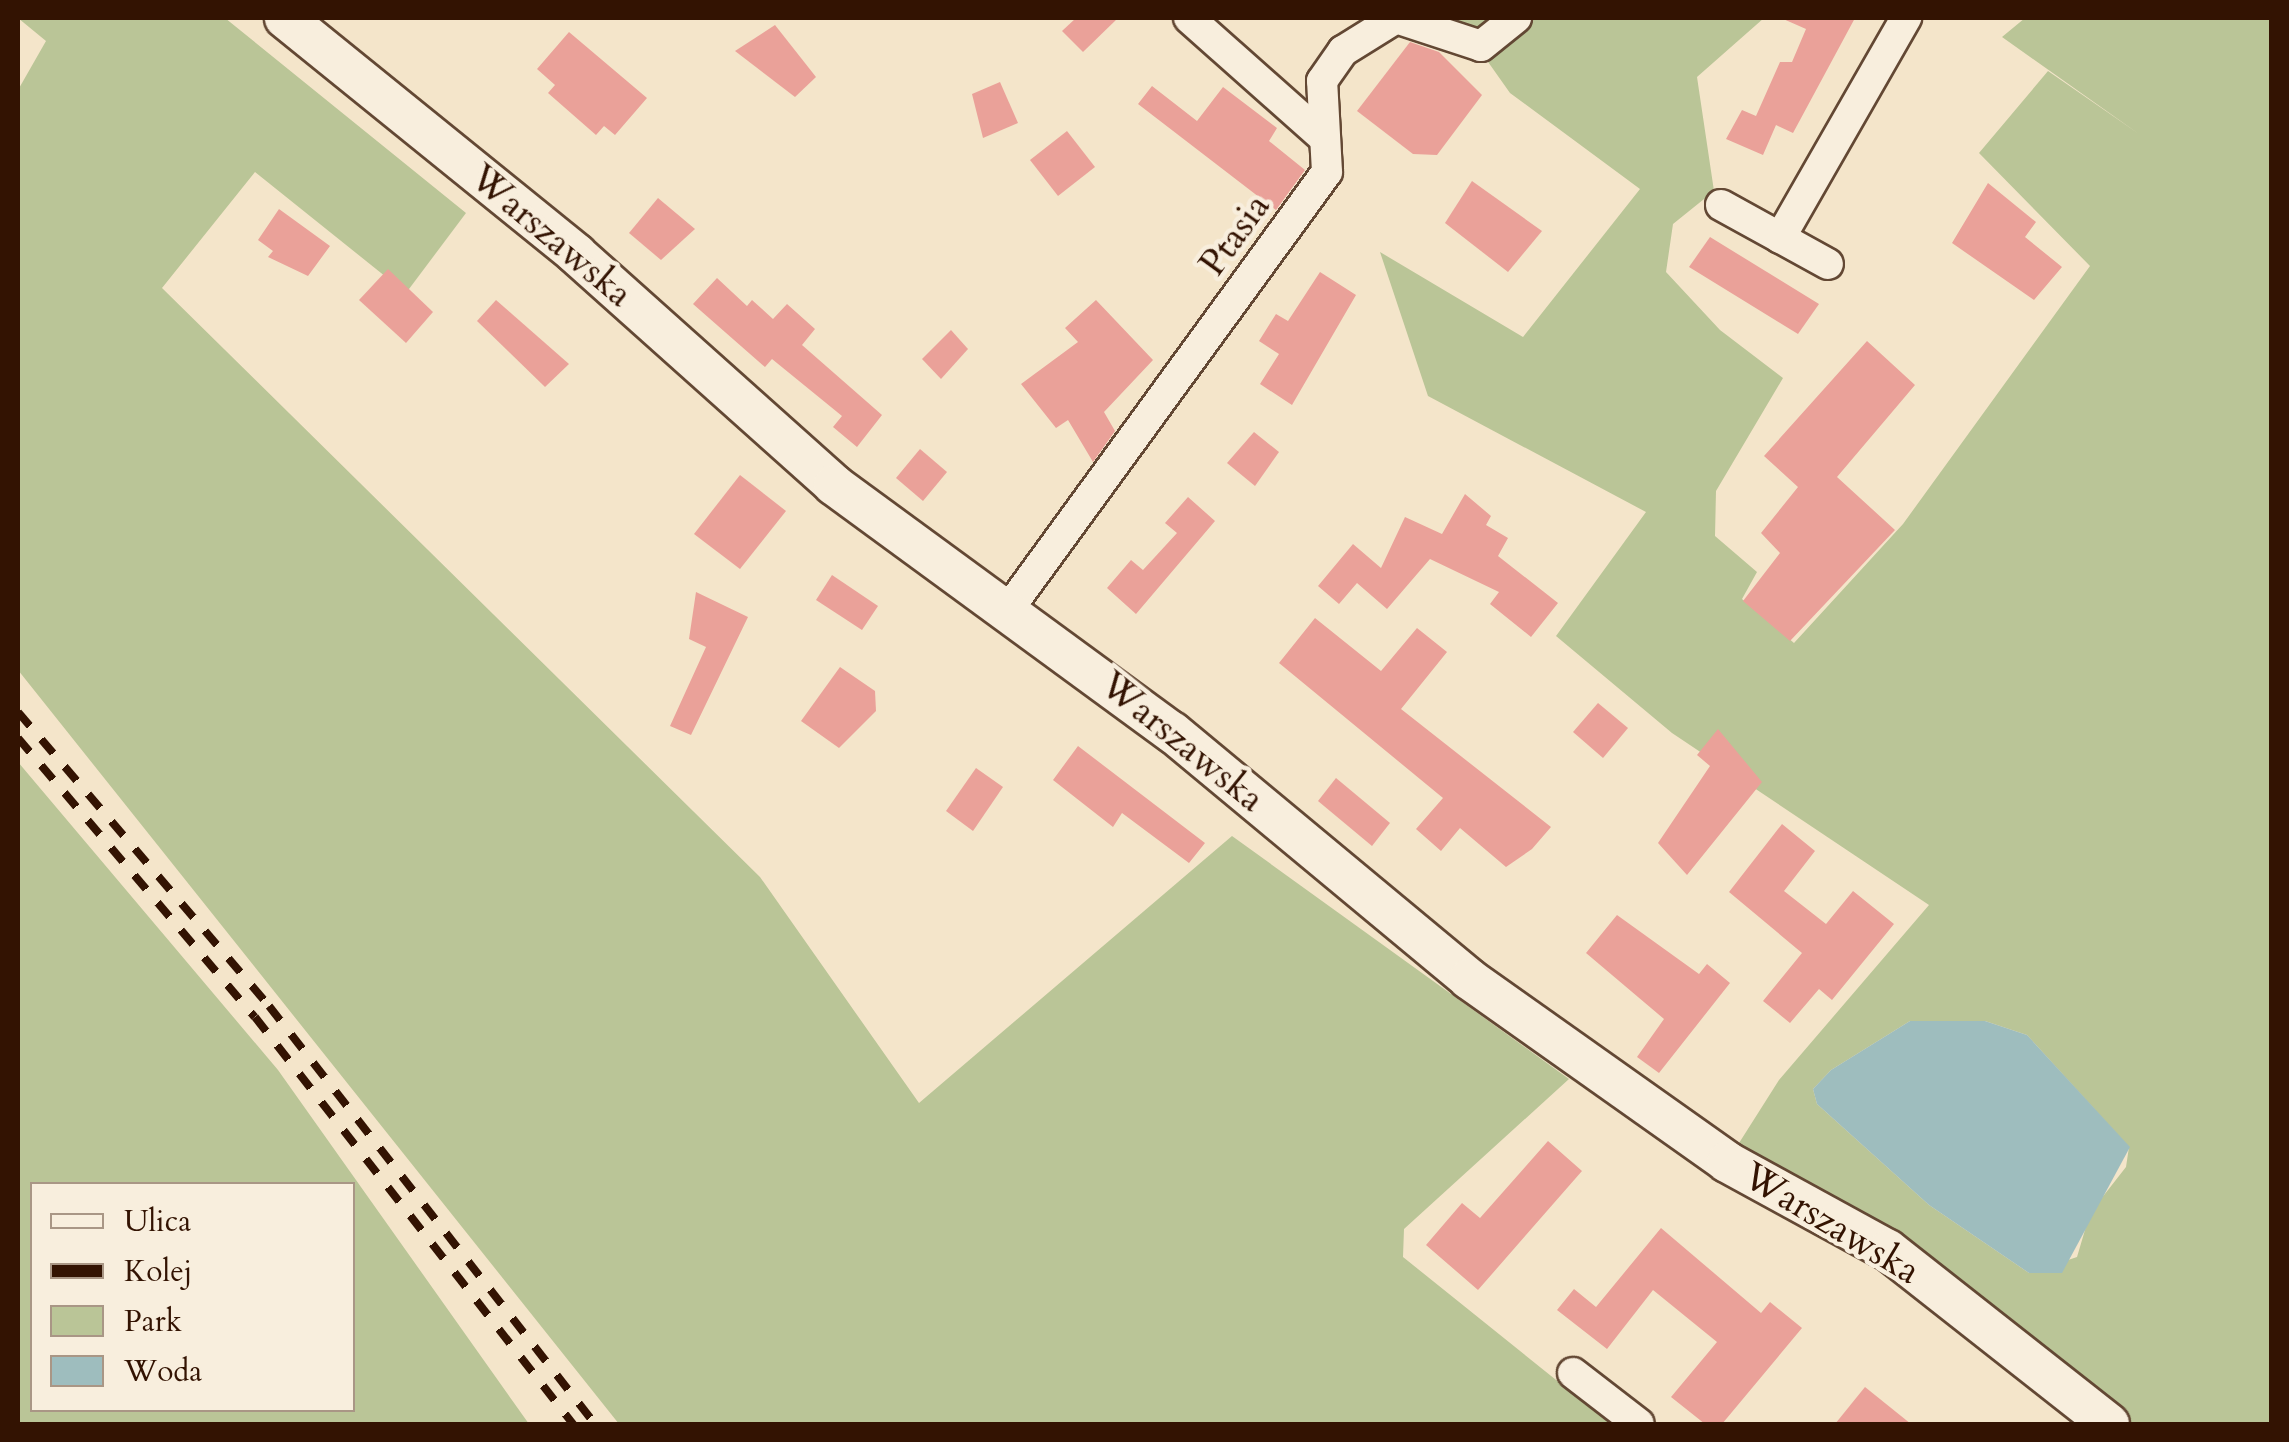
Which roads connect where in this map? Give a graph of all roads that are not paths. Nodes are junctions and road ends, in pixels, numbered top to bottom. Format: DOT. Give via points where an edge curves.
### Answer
graph roads {
  1 [pos="285,18"];
  2 [pos="1189,18"];
  3 [pos="1516,18"];
  4 [pos="1906,18"];
  5 [pos="1323,136"];
  6 [pos="1721,205"];
  7 [pos="1780,238"];
  8 [pos="1828,264"];
  9 [pos="1010,607"];
  10 [pos="1573,1373"];
  11 [pos="1639,1424"];
  12 [pos="2109,1424"];
  1 -- 9 [label="street, Warszawska" via="576,254 834,485"];
  2 -- 5 [label="street"];
  3 -- 5 [label="street, Ptasia" via="1481,46 1424,21 1370,29 1322,81"];
  4 -- 7 [label="street"];
  5 -- 9 [label="street, Ptasia" via="1327,172 1305,208"];
  6 -- 7 [label="street"];
  7 -- 8 [label="street"];
  9 -- 12 [label="street, Warszawska" via="1563,1051 1727,1162 1888,1250"];
  10 -- 11 [label="street"];
}
